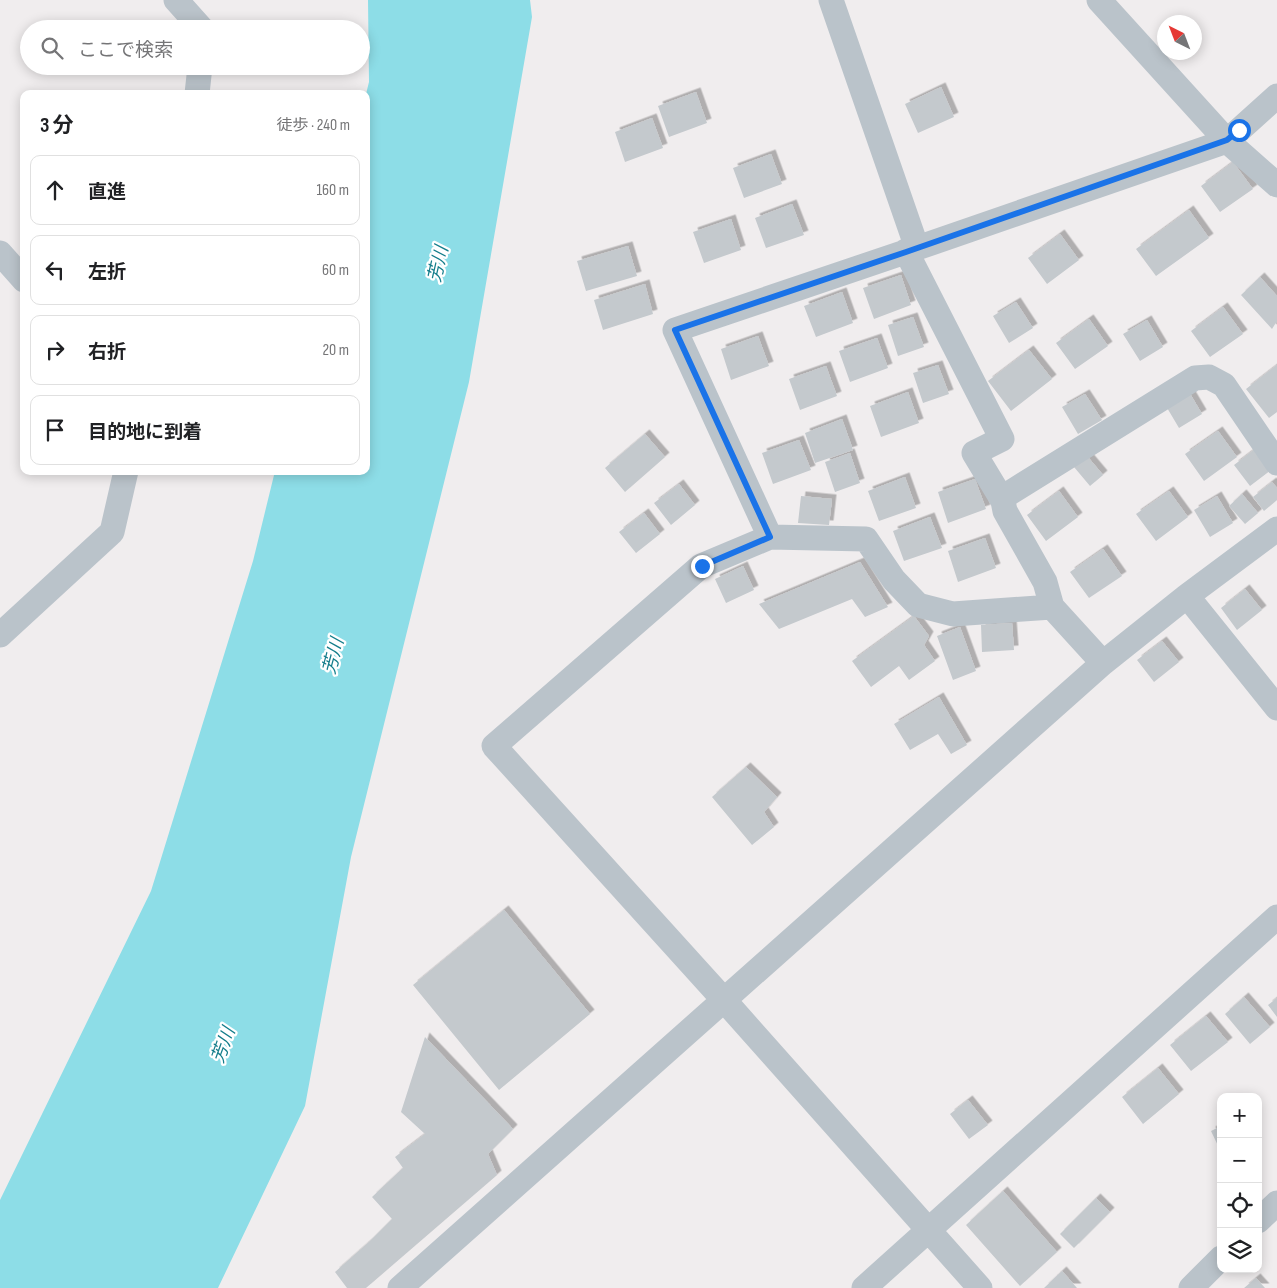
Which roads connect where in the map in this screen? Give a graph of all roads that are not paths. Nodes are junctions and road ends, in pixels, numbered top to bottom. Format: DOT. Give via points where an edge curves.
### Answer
graph roads {
  1 [pos="176,0"];
  2 [pos="831,0"];
  3 [pos="1099,0"];
  4 [pos="194,20"];
  5 [pos="199,75"];
  6 [pos="197,90"];
  7 [pos="1277,96"];
  8 [pos="1227,140"];
  9 [pos="1277,185"];
  10 [pos="911,250"];
  11 [pos="0,253"];
  12 [pos="20,276"];
  13 [pos="1277,463"];
  14 [pos="125,475"];
  15 [pos="1003,501"];
  16 [pos="1277,529"];
  17 [pos="770,537"];
  18 [pos="1187,596"];
  19 [pos="1052,607"];
  20 [pos="1,631"];
  21 [pos="1103,663"];
  22 [pos="1277,708"];
  23 [pos="1277,917"];
  24 [pos="724,1000"];
  25 [pos="1277,1203"];
  26 [pos="1262,1217"];
  27 [pos="929,1230"];
  28 [pos="1217,1262"];
  29 [pos="400,1288"];
  30 [pos="864,1288"];
  31 [pos="980,1288"];
  32 [pos="1190,1288"];
  1 -- 4 [label="street"];
  2 -- 10 [label="street"];
  3 -- 8 [label="street"];
  5 -- 6 [label="street"];
  7 -- 8 [label="street"];
  8 -- 9 [label="street"];
  8 -- 10 [label="street"];
  10 -- 15 [label="street" via="1002,438 974,453"];
  10 -- 17 [label="street" via="675,330"];
  11 -- 12 [label="street"];
  13 -- 15 [label="street" via="1224,385 1209,378 1195,378 1008,494"];
  14 -- 20 [label="street" via="112,532"];
  15 -- 19 [label="street" via="1005,511 1045,582"];
  16 -- 18 [label="street"];
  17 -- 19 [label="street" via="866,539 894,580 918,605 952,614"];
  17 -- 24 [label="street" via="702,566 494,746"];
  18 -- 21 [label="street"];
  18 -- 22 [label="street"];
  19 -- 21 [label="street"];
  21 -- 24 [label="street"];
  23 -- 27 [label="street"];
  24 -- 27 [label="street"];
  24 -- 29 [label="street"];
  25 -- 26 [label="street"];
  27 -- 30 [label="street"];
  27 -- 31 [label="street"];
  28 -- 32 [label="street"];
}
